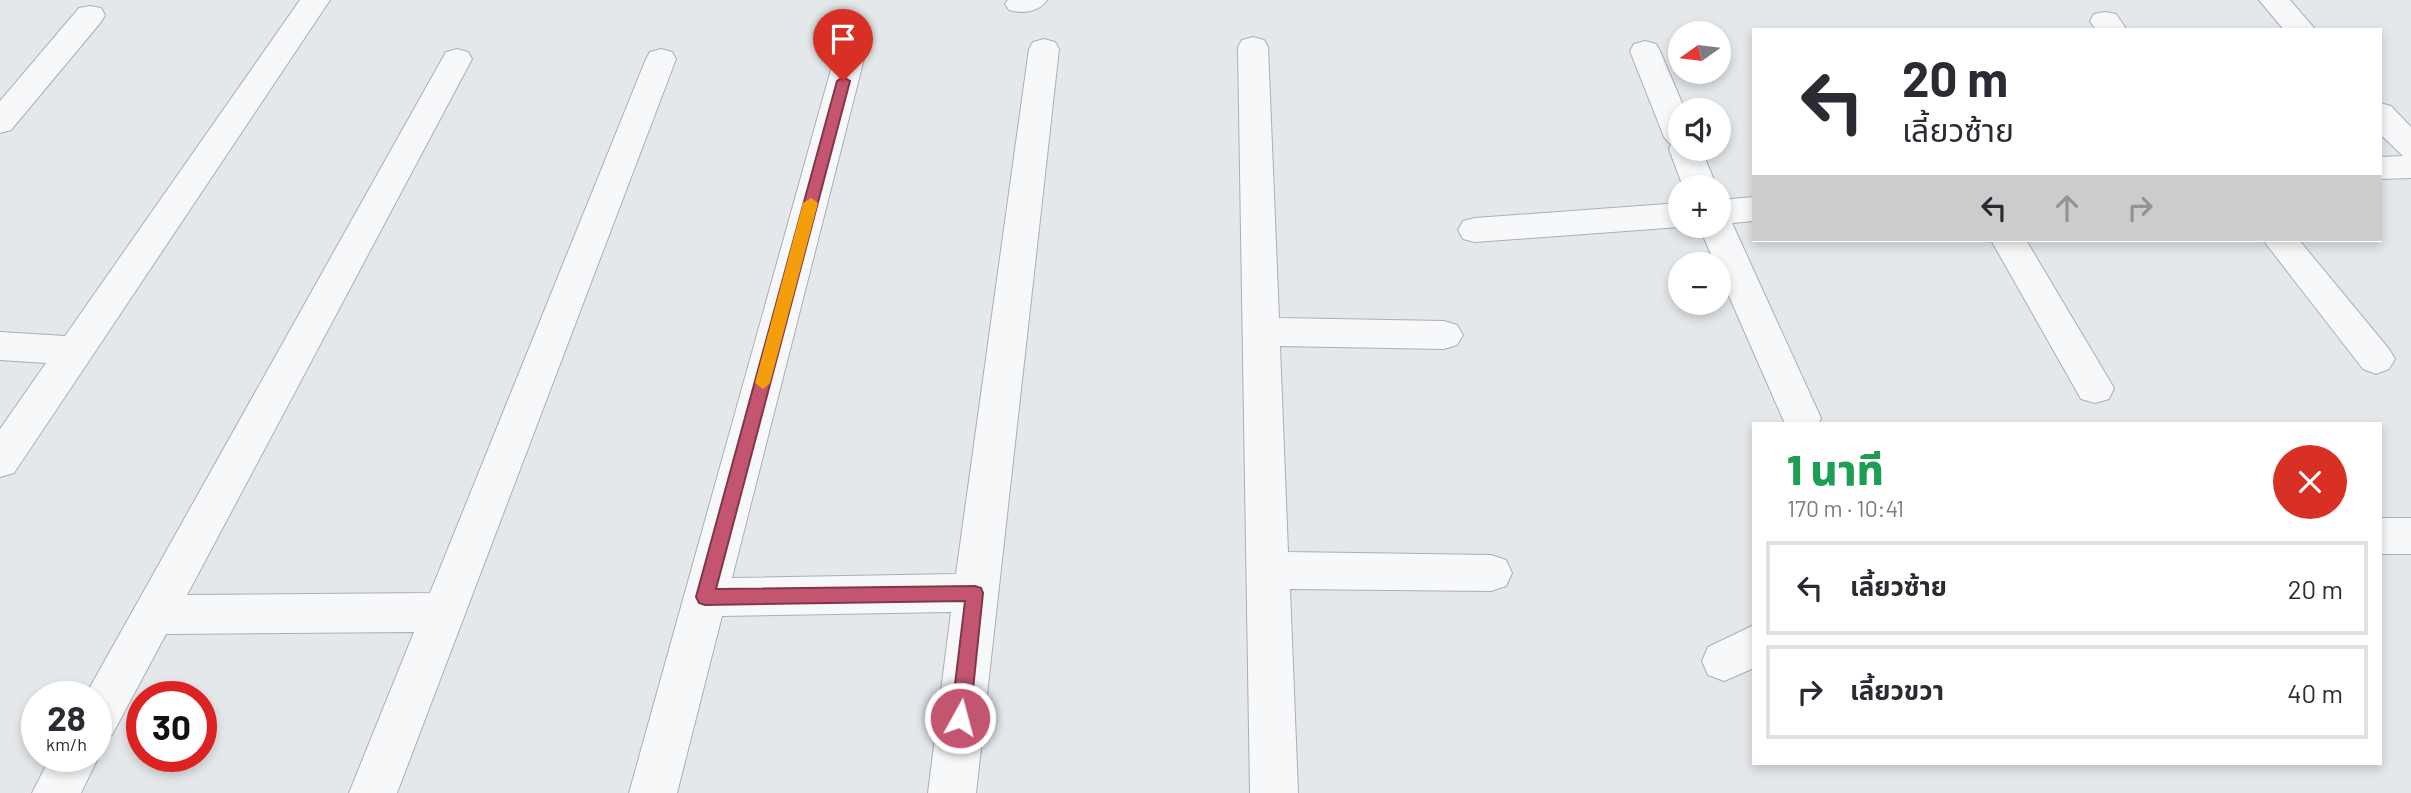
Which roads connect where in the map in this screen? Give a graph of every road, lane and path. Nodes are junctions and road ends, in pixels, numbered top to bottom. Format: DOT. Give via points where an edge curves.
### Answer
graph roads {
  1 [pos="315,0"];
  2 [pos="2274,0"];
  3 [pos="90,15"];
  4 [pos="2299,28"];
  5 [pos="1253,47"];
  6 [pos="1044,49"];
  7 [pos="1645,51"];
  8 [pos="850,55"];
  9 [pos="457,59"];
  10 [pos="661,59"];
  11 [pos="1668,108"];
  12 [pos="2382,116"];
  13 [pos="0,122"];
  14 [pos="2411,147"];
  15 [pos="2411,167"];
  16 [pos="2382,168"];
  17 [pos="1752,209"];
  18 [pos="1731,211"];
  19 [pos="1668,216"];
  20 [pos="1475,230"];
  21 [pos="1721,238"];
  22 [pos="2009,242"];
  23 [pos="2282,242"];
  24 [pos="1261,332"];
  25 [pos="1444,335"];
  26 [pos="0,346"];
  27 [pos="75,351"];
  28 [pos="2376,359"];
  29 [pos="2095,388"];
  30 [pos="1802,418"];
  31 [pos="0,461"];
  32 [pos="2382,536"];
  33 [pos="2411,536"];
  34 [pos="1268,570"];
  35 [pos="1491,573"];
  36 [pos="975,593"];
  37 [pos="705,597"];
  38 [pos="445,612"];
  39 [pos="154,615"];
  40 [pos="112,691"];
  41 [pos="67,772"];
  42 [pos="56,793"];
  43 [pos="373,793"];
  44 [pos="653,793"];
  45 [pos="952,793"];
  46 [pos="1274,793"];
  1 -- 27 [label="street"];
  2 -- 4 [label="street"];
  3 -- 13 [label="street"];
  5 -- 24 [label="street"];
  6 -- 36 [label="street"];
  7 -- 11 [label="street"];
  8 -- 37 [label="street"];
  9 -- 39 [label="street"];
  10 -- 38 [label="street"];
  12 -- 14 [label="street"];
  15 -- 16 [label="street"];
  17 -- 18 [label="street"];
  19 -- 20 [label="street"];
  21 -- 30 [label="street"];
  22 -- 29 [label="street"];
  23 -- 28 [label="street"];
  24 -- 25 [label="street"];
  24 -- 34 [label="street"];
  26 -- 27 [label="street"];
  27 -- 31 [label="street"];
  32 -- 33 [label="street"];
  34 -- 35 [label="street"];
  34 -- 46 [label="street"];
  36 -- 37 [label="street"];
  36 -- 45 [label="street"];
  37 -- 44 [label="street"];
  38 -- 39 [label="street"];
  38 -- 43 [label="street"];
  39 -- 40 [label="street"];
  41 -- 42 [label="street"];
}
